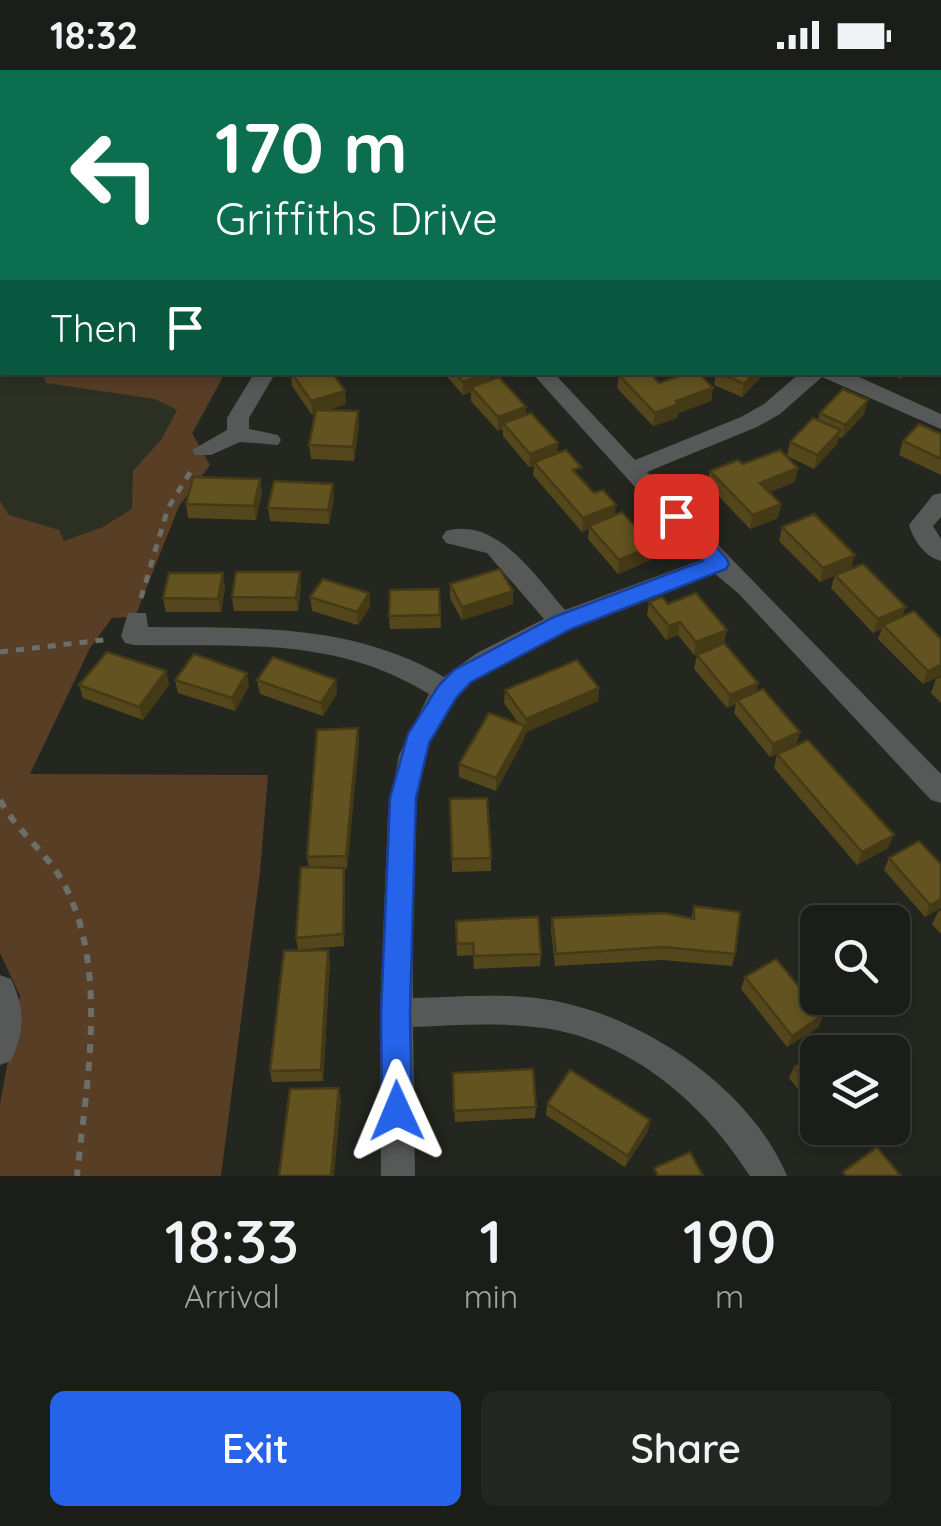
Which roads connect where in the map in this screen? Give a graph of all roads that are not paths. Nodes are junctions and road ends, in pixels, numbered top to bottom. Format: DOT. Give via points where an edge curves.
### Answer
graph roads {
  1 [pos="264,375"];
  2 [pos="545,375"];
  3 [pos="811,375"];
  4 [pos="837,375"];
  5 [pos="941,422"];
  6 [pos="238,434"];
  7 [pos="270,440"];
  8 [pos="203,450"];
  9 [pos="634,468"];
  10 [pos="941,501"];
  11 [pos="454,536"];
  12 [pos="941,552"];
  13 [pos="718,564"];
  14 [pos="562,623"];
  15 [pos="136,628"];
  16 [pos="447,692"];
  17 [pos="941,792"];
  18 [pos="0,989"];
  19 [pos="396,1013"];
  20 [pos="0,1050"];
  21 [pos="398,1176"];
  22 [pos="770,1176"];
  1 -- 6 [label="street" via="238,418"];
  2 -- 9 [label="street"];
  3 -- 9 [label="street" via="749,422"];
  4 -- 5 [label="street"];
  6 -- 7 [label="street"];
  6 -- 8 [label="street"];
  9 -- 13 [label="street"];
  10 -- 12 [label="street" via="922,525"];
  11 -- 14 [label="street" via="495,546"];
  13 -- 14 [label="street"];
  13 -- 17 [label="street"];
  14 -- 16 [label="street" via="462,676"];
  15 -- 16 [label="street" via="318,643 382,657"];
  16 -- 19 [label="street" via="417,741 403,798"];
  18 -- 20 [label="street" via="8,1010"];
  19 -- 21 [label="street"];
  19 -- 22 [label="street" via="525,1012 610,1032 708,1094"];
}
